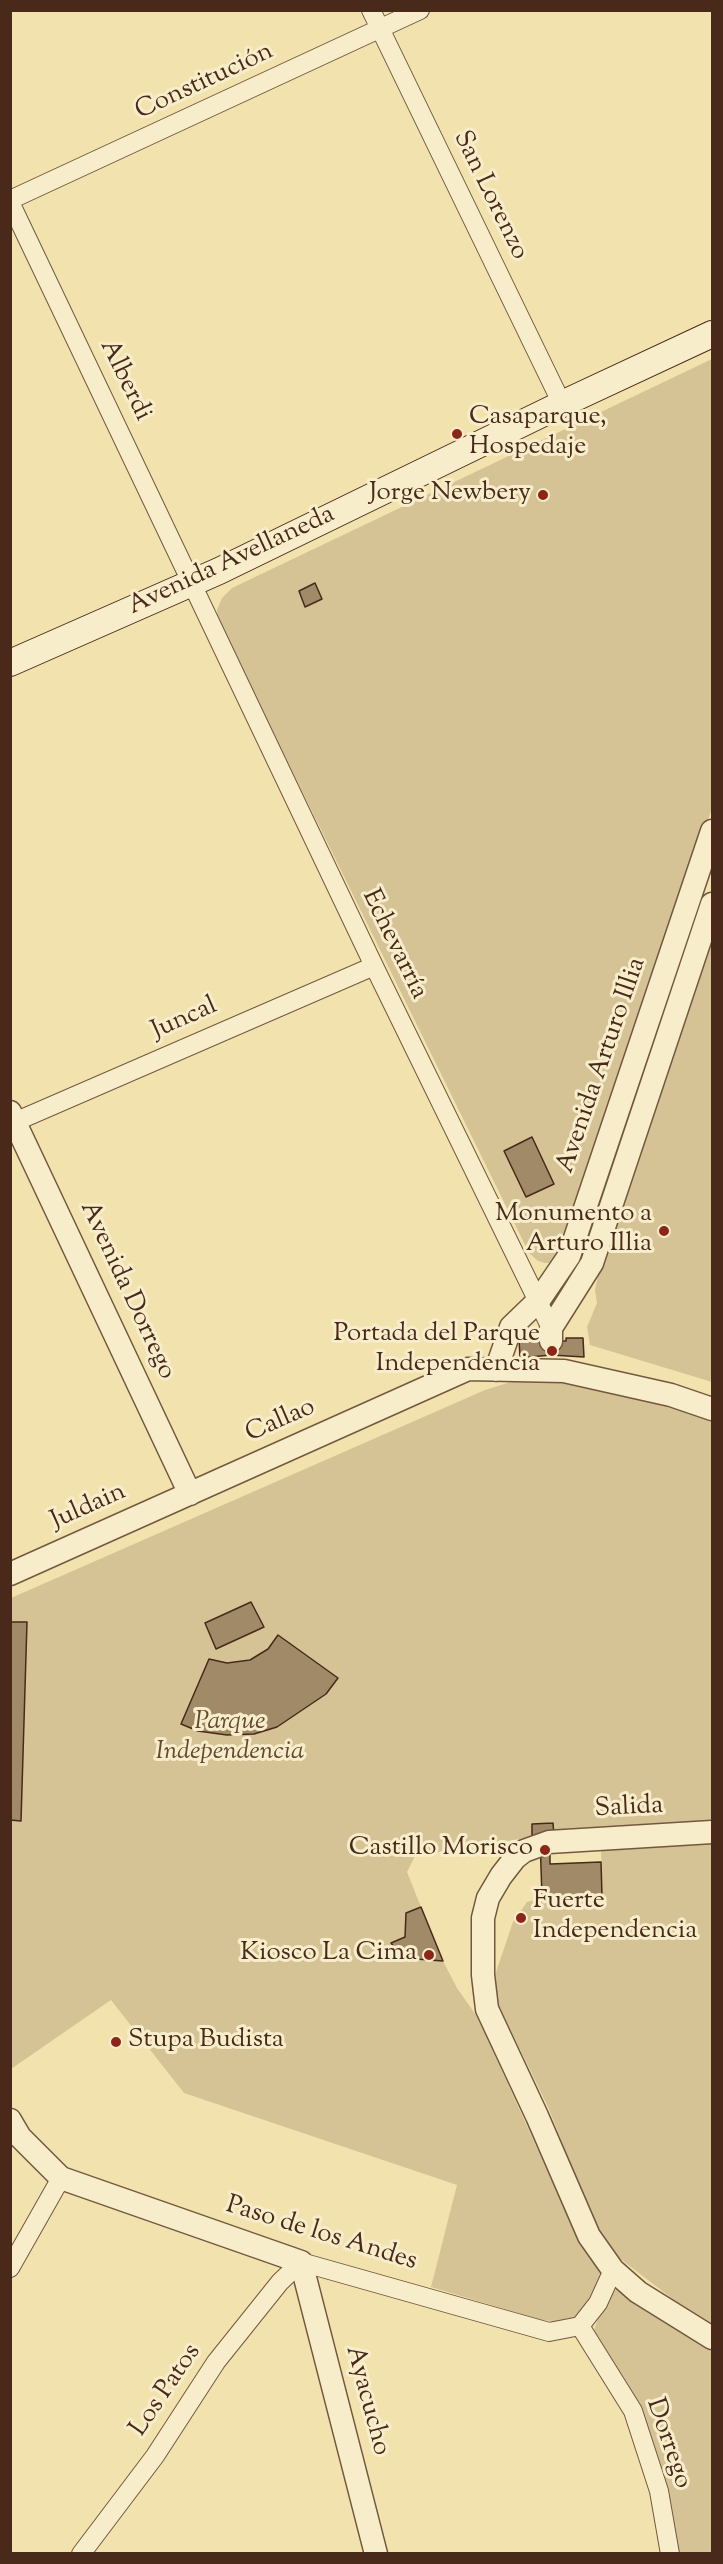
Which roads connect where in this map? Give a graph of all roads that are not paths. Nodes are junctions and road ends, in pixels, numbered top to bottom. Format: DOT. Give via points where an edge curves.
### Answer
graph roads {
  1 [pos="371,10"];
  2 [pos="420,10"];
  3 [pos="380,30"];
  4 [pos="10,201"];
  5 [pos="712,333"];
  6 [pos="562,404"];
  7 [pos="192,583"];
  8 [pos="10,663"];
  9 [pos="712,831"];
  10 [pos="712,904"];
  11 [pos="374,966"];
  12 [pos="12,1119"];
  13 [pos="539,1300"];
  14 [pos="551,1349"];
  15 [pos="496,1370"];
  16 [pos="712,1409"];
  17 [pos="190,1494"];
  18 [pos="10,1575"];
  19 [pos="712,1832"];
  20 [pos="10,2120"];
  21 [pos="61,2178"];
  22 [pos="301,2262"];
  23 [pos="10,2268"];
  24 [pos="613,2270"];
  25 [pos="580,2326"];
  26 [pos="712,2338"];
  27 [pos="81,2553"];
  28 [pos="376,2553"];
  29 [pos="670,2553"];
  1 -- 3 [label="street, San Lorenzo"];
  2 -- 3 [label="street, Constitución"];
  3 -- 4 [label="street, Constitución"];
  3 -- 6 [label="street, San Lorenzo"];
  4 -- 7 [label="street, Alberdi"];
  5 -- 6 [label="main road, Avenida Avellaneda"];
  6 -- 7 [label="main road, Avenida Avellaneda"];
  7 -- 8 [label="main road, Avenida Avellaneda"];
  7 -- 11 [label="street, Echevarría"];
  9 -- 13 [label="street, Avenida Arturo Illia" via="569,1256"];
  10 -- 14 [label="street, Avenida Arturo Illia" via="592,1263"];
  11 -- 12 [label="street, Juncal"];
  11 -- 13 [label="street, Echevarría"];
  12 -- 17 [label="street, Avenida Dorrego"];
  13 -- 14 [label="street, Echevarría"];
  13 -- 15 [label="street, Avenida Arturo Illia" via="511,1327"];
  14 -- 15 [label="street, Callao"];
  14 -- 16 [label="street, Callao" via="569,1372 625,1383"];
  15 -- 17 [label="street, Callao" via="468,1369"];
  17 -- 18 [label="street, Juldain"];
  19 -- 24 [label="street, Salida" via="549,1842 524,1851 488,1898 483,1918 487,2009 589,2236"];
  20 -- 21 [label="street, Paso de los Andes" via="20,2137"];
  21 -- 22 [label="street, Paso de los Andes"];
  21 -- 23 [label="street"];
  22 -- 25 [label="street, Paso de los Andes" via="549,2332"];
  22 -- 27 [label="street, Los Patos" via="280,2282 216,2362 155,2456"];
  22 -- 28 [label="street, Ayacucho"];
  24 -- 25 [label="street" via="598,2303"];
  24 -- 26 [label="street, Salida" via="638,2292"];
  25 -- 29 [label="street, Dorrego" via="633,2411 659,2491"];
}
